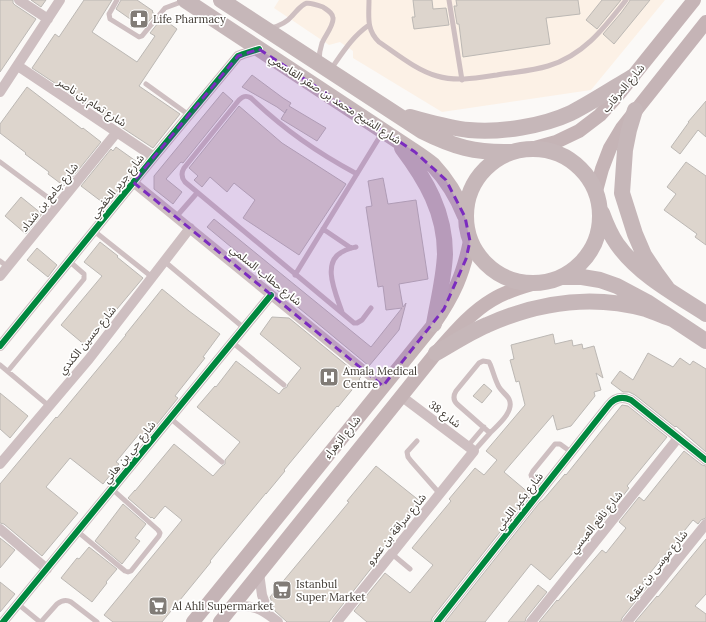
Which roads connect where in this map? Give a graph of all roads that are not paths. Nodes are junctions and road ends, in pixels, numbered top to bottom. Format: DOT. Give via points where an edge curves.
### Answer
graph roads {
  1 [pos="19,0"];
  2 [pos="60,0"];
  3 [pos="117,0"];
  4 [pos="186,0"];
  5 [pos="221,0"];
  6 [pos="369,0"];
  7 [pos="449,0"];
  8 [pos="626,0"];
  9 [pos="694,0"];
  10 [pos="48,19"];
  11 [pos="706,22"];
  12 [pos="369,25"];
  13 [pos="264,28"];
  14 [pos="236,34"];
  15 [pos="259,49"];
  16 [pos="238,56"];
  17 [pos="18,66"];
  18 [pos="324,68"];
  19 [pos="632,77"];
  20 [pos="462,80"];
  21 [pos="146,84"];
  22 [pos="0,92"];
  23 [pos="635,110"];
  24 [pos="390,111"];
  25 [pos="189,115"];
  26 [pos="117,132"];
  27 [pos="389,135"];
  28 [pos="530,149"];
  29 [pos="514,152"];
  30 [pos="154,157"];
  31 [pos="0,162"];
  32 [pos="357,174"];
  33 [pos="133,182"];
  34 [pos="596,191"];
  35 [pos="197,193"];
  36 [pos="58,205"];
  37 [pos="601,211"];
  38 [pos="176,217"];
  39 [pos="465,217"];
  40 [pos="190,228"];
  41 [pos="323,229"];
  42 [pos="94,231"];
  43 [pos="470,241"];
  44 [pos="69,261"];
  45 [pos="164,261"];
  46 [pos="4,264"];
  47 [pos="295,275"];
  48 [pos="0,276"];
  49 [pos="152,277"];
  50 [pos="563,277"];
  51 [pos="532,284"];
  52 [pos="667,288"];
  53 [pos="271,295"];
  54 [pos="371,308"];
  55 [pos="342,313"];
  56 [pos="706,314"];
  57 [pos="672,319"];
  58 [pos="434,324"];
  59 [pos="244,328"];
  60 [pos="706,341"];
  61 [pos="232,342"];
  62 [pos="0,346"];
  63 [pos="436,353"];
  64 [pos="0,365"];
  65 [pos="8,371"];
  66 [pos="284,385"];
  67 [pos="383,386"];
  68 [pos="401,396"];
  69 [pos="49,406"];
  70 [pos="170,418"];
  71 [pos="484,427"];
  72 [pos="490,433"];
  73 [pos="678,438"];
  74 [pos="417,441"];
  75 [pos="471,449"];
  76 [pos="571,452"];
  77 [pos="1,460"];
  78 [pos="706,460"];
  79 [pos="222,462"];
  80 [pos="543,487"];
  81 [pos="112,489"];
  82 [pos="440,494"];
  83 [pos="706,524"];
  84 [pos="0,528"];
  85 [pos="77,531"];
  86 [pos="392,554"];
  87 [pos="47,569"];
  88 [pos="410,569"];
  89 [pos="259,573"];
  90 [pos="18,604"];
  91 [pos="231,608"];
  92 [pos="269,615"];
  93 [pos="3,622"];
  94 [pos="40,622"];
  95 [pos="97,622"];
  96 [pos="193,622"];
  97 [pos="220,622"];
  98 [pos="278,622"];
  99 [pos="337,622"];
  100 [pos="436,622"];
  101 [pos="531,622"];
  102 [pos="627,622"];
  1 -- 10 [label="street"];
  2 -- 10 [label="street"];
  3 -- 4 [label="lane" via="109,14 110,19 139,37 165,8"];
  4 -- 14 [label="main road, شارع الشيخ محمد بن صقر القاسمي"];
  5 -- 13 [label="main road, شارع الشيخ محمد بن صقر القاسمي"];
  6 -- 12 [label="lane"];
  7 -- 20 [label="lane"];
  8 -- 20 [label="lane" via="590,42 564,60 533,69"];
  9 -- 19 [label="main road, شارع المرقاب"];
  10 -- 17 [label="street"];
  11 -- 23 [label="main road, شارع المرقاب"];
  12 -- 18 [label="lane"];
  12 -- 20 [label="lane" via="379,42 415,66 438,76"];
  13 -- 18 [label="main road, شارع الشيخ محمد بن صقر القاسمي"];
  13 -- 18 [label="lane" via="280,25 305,1 316,2 329,11 333,18 320,50"];
  14 -- 15 [label="main road, شارع الشيخ محمد بن صقر القاسمي"];
  14 -- 16 [label="street"];
  15 -- 16 [label="street"];
  15 -- 27 [label="main road, شارع الشيخ محمد بن صقر القاسمي"];
  16 -- 25 [label="street, شارع جرير الخفجي"];
  17 -- 22 [label="street"];
  17 -- 26 [label="street, شارع تمام بن ناصر"];
  18 -- 24 [label="main road, شارع الشيخ محمد بن صقر القاسمي"];
  19 -- 24 [label="main road" via="571,113 538,124 504,130 470,130 436,124"];
  19 -- 28 [label="main road, شارع المرقاب" via="600,115 579,131 556,142"];
  21 -- 25 [label="lane"];
  23 -- 34 [label="main road, شارع المرقاب" via="610,148"];
  23 -- 52 [label="main road" via="625,150 622,194 644,254"];
  24 -- 29 [label="main road, شارع الشيخ محمد بن صقر القاسمي" via="439,140 457,146 476,151"];
  25 -- 30 [label="street, شارع جرير الخفجي"];
  26 -- 30 [label="street, شارع تمام بن ناصر"];
  26 -- 36 [label="street, شارع جامع بن شداد"];
  27 -- 32 [label="lane"];
  27 -- 39 [label="main road, شارع الشيخ محمد بن صقر القاسمي" via="432,164 446,180"];
  27 -- 58 [label="main road" via="424,180 443,228 443,279"];
  28 -- 29 [label="main road"];
  28 -- 34 [label="main road" via="547,150 576,164 588,176"];
  29 -- 39 [label="main road" via="489,165 479,176 471,188"];
  30 -- 33 [label="street, شارع جرير الخفجي"];
  31 -- 36 [label="lane"];
  32 -- 35 [label="lane" via="306,144 251,98 245,96 238,100 182,171 182,179"];
  32 -- 41 [label="lane"];
  33 -- 38 [label="street, شارع حطاب السلمي"];
  33 -- 42 [label="street, شارع جرير الخفجي"];
  34 -- 37 [label="main road"];
  35 -- 38 [label="lane"];
  35 -- 47 [label="lane"];
  36 -- 46 [label="street, شارع جامع بن شداد"];
  37 -- 50 [label="main road" via="596,243 588,257"];
  37 -- 52 [label="main road" via="608,228 628,258"];
  38 -- 40 [label="street, شارع حطاب السلمي"];
  39 -- 43 [label="main road"];
  40 -- 45 [label="street, شارع حسين الكندي"];
  40 -- 53 [label="street, شارع حطاب السلمي"];
  41 -- 47 [label="lane"];
  41 -- 55 [label="lane" via="353,248 344,250 335,257 331,268 331,278"];
  42 -- 44 [label="street, شارع جرير الخفجي"];
  42 -- 49 [label="lane"];
  43 -- 51 [label="main road" via="477,255 488,267 516,282"];
  43 -- 58 [label="main road, شارع الزهراء" via="454,293"];
  44 -- 62 [label="street, شارع جرير الخفجي"];
  44 -- 65 [label="lane" via="84,274 84,279"];
  45 -- 49 [label="street, شارع حسين الكندي"];
  45 -- 59 [label="lane"];
  46 -- 48 [label="street, شارع جامع بن شداد"];
  47 -- 55 [label="lane"];
  49 -- 69 [label="street, شارع حسين الكندي"];
  50 -- 51 [label="main road"];
  50 -- 57 [label="main road" via="594,279 617,286"];
  51 -- 63 [label="main road, شارع الزهراء" via="512,290 474,312"];
  52 -- 56 [label="main road"];
  53 -- 59 [label="street, شارع حي بن هاني"];
  53 -- 67 [label="street, شارع حطاب السلمي"];
  54 -- 55 [label="lane" via="357,323"];
  57 -- 60 [label="main road"];
  57 -- 63 [label="main road" via="620,304 593,301 565,302 539,307 486,325"];
  58 -- 67 [label="main road, شارع الزهراء"];
  59 -- 61 [label="street, شارع حي بن هاني"];
  61 -- 66 [label="lane"];
  61 -- 70 [label="street, شارع حي بن هاني"];
  63 -- 68 [label="main road, شارع الزهراء"];
  64 -- 65 [label="lane"];
  65 -- 69 [label="lane"];
  67 -- 96 [label="main road, شارع الزهراء"];
  68 -- 75 [label="street, شارع 38"];
  68 -- 89 [label="main road, شارع الزهراء"];
  69 -- 77 [label="street, شارع حسين الكندي"];
  70 -- 79 [label="lane"];
  70 -- 81 [label="street, شارع حي بن هاني"];
  71 -- 72 [label="lane"];
  71 -- 72 [label="lane" via="455,402 454,396 479,363 486,361 511,405 508,413"];
  71 -- 75 [label="lane"];
  72 -- 75 [label="lane"];
  73 -- 76 [label="street, شارع بكير الليثي" via="631,400 621,398 611,402"];
  73 -- 78 [label="street"];
  73 -- 101 [label="street, شارع نافع العبسي"];
  74 -- 82 [label="lane" via="407,452 408,457"];
  75 -- 82 [label="street, شارع سراقة بن عمرو"];
  76 -- 80 [label="street, شارع بكير الليثي"];
  76 -- 80 [label="lane" via="560,444 555,444 533,471 532,478"];
  80 -- 100 [label="street, شارع بكير الليثي"];
  81 -- 85 [label="street, شارع حي بن هاني"];
  81 -- 85 [label="lane" via="160,533 131,571 125,571"];
  82 -- 86 [label="street, شارع سراقة بن عمرو"];
  83 -- 102 [label="street, شارع موسى بن عقبة"];
  84 -- 87 [label="street"];
  85 -- 87 [label="street, شارع حي بن هاني"];
  86 -- 88 [label="lane"];
  86 -- 99 [label="street, شارع سراقة بن عمرو"];
  87 -- 90 [label="street, شارع حي بن هاني"];
  89 -- 91 [label="main road, شارع الزهراء"];
  89 -- 92 [label="street"];
  90 -- 93 [label="street, شارع حي بن هاني"];
  90 -- 94 [label="lane"];
  91 -- 92 [label="street" via="251,607"];
  91 -- 97 [label="main road, شارع الزهراء"];
  92 -- 98 [label="street"];
  94 -- 95 [label="lane" via="57,604 68,600"];
}
